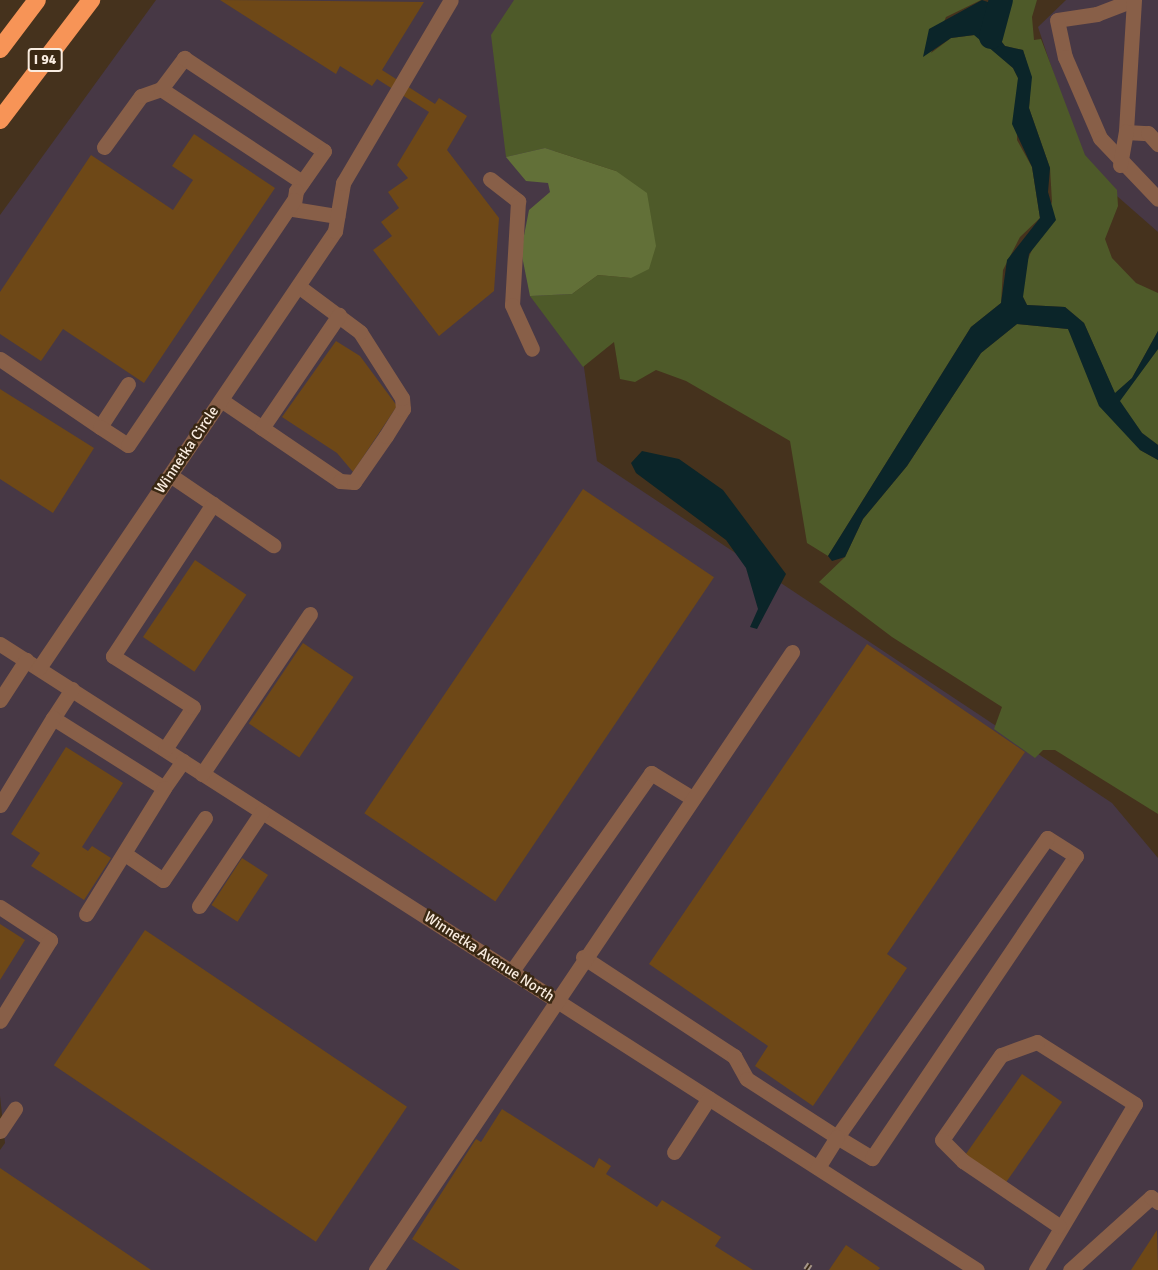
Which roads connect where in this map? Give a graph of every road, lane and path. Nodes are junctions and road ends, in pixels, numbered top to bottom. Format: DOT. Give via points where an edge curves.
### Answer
graph roads {
  1 [pos="37,0"];
  2 [pos="91,0"];
  3 [pos="1133,0"];
  4 [pos="448,1"];
  5 [pos="0,49"];
  6 [pos="161,89"];
  7 [pos="0,120"];
  8 [pos="1126,132"];
  9 [pos="1155,136"];
  10 [pos="104,147"];
  11 [pos="1120,165"];
  12 [pos="490,179"];
  13 [pos="302,182"];
  14 [pos="1158,199"];
  15 [pos="294,200"];
  16 [pos="336,223"];
  17 [pos="298,286"];
  18 [pos="339,315"];
  19 [pos="532,349"];
  20 [pos="0,358"];
  21 [pos="128,384"];
  22 [pos="221,400"];
  23 [pos="100,427"];
  24 [pos="262,428"];
  25 [pos="170,475"];
  26 [pos="213,504"];
  27 [pos="273,545"];
  28 [pos="310,614"];
  29 [pos="0,644"];
  30 [pos="792,652"];
  31 [pos="26,660"];
  32 [pos="39,668"];
  33 [pos="72,689"];
  34 [pos="0,700"];
  35 [pos="53,718"];
  36 [pos="165,749"];
  37 [pos="183,761"];
  38 [pos="202,774"];
  39 [pos="164,788"];
  40 [pos="692,798"];
  41 [pos="0,805"];
  42 [pos="262,812"];
  43 [pos="204,818"];
  44 [pos="125,854"];
  45 [pos="199,906"];
  46 [pos="0,907"];
  47 [pos="86,914"];
  48 [pos="583,957"];
  49 [pos="512,971"];
  50 [pos="555,999"];
  51 [pos="0,1021"];
  52 [pos="709,1098"];
  53 [pos="15,1109"];
  54 [pos="0,1131"];
  55 [pos="837,1137"];
  56 [pos="674,1152"];
  57 [pos="818,1168"];
  58 [pos="1154,1200"];
  59 [pos="1059,1226"];
  60 [pos="970,1268"];
  61 [pos="376,1270"];
  62 [pos="1036,1270"];
  63 [pos="1070,1270"];
  1 -- 5 [label="highway, I 94"];
  2 -- 7 [label="highway, I 94"];
  3 -- 8 [label="street"];
  3 -- 11 [label="street" via="1097,14 1057,20 1065,57 1100,138"];
  4 -- 16 [label="street" via="343,183"];
  6 -- 10 [label="street" via="141,96"];
  6 -- 13 [label="street"];
  6 -- 13 [label="street" via="184,58 324,151"];
  8 -- 9 [label="street"];
  8 -- 11 [label="street"];
  11 -- 14 [label="street"];
  12 -- 19 [label="street" via="518,201 512,305"];
  13 -- 15 [label="street"];
  15 -- 16 [label="street" via="293,209"];
  15 -- 23 [label="street" via="128,446"];
  16 -- 17 [label="street, Winnetka Circle"];
  17 -- 18 [label="street"];
  17 -- 22 [label="street, Winnetka Circle"];
  18 -- 24 [label="street"];
  18 -- 24 [label="street" via="360,332 402,398 403,409 386,436 354,482 340,481"];
  20 -- 23 [label="street"];
  21 -- 23 [label="street"];
  22 -- 24 [label="street"];
  22 -- 25 [label="street, Winnetka Circle"];
  25 -- 26 [label="street"];
  25 -- 32 [label="street, Winnetka Circle"];
  26 -- 27 [label="street"];
  26 -- 36 [label="street" via="113,656 193,707"];
  28 -- 38 [label="street"];
  29 -- 31 [label="street, Winnetka Avenue North"];
  30 -- 40 [label="street"];
  31 -- 32 [label="street, Winnetka Avenue North"];
  31 -- 34 [label="street"];
  32 -- 33 [label="street, Winnetka Avenue North"];
  33 -- 35 [label="street"];
  33 -- 36 [label="street, Winnetka Avenue North"];
  35 -- 39 [label="street"];
  35 -- 41 [label="street"];
  36 -- 37 [label="street, Winnetka Avenue North"];
  37 -- 38 [label="street, Winnetka Avenue North"];
  37 -- 39 [label="street"];
  38 -- 42 [label="street, Winnetka Avenue North"];
  39 -- 44 [label="street"];
  40 -- 48 [label="street"];
  40 -- 49 [label="street" via="651,773"];
  42 -- 45 [label="street"];
  42 -- 49 [label="street, Winnetka Avenue North"];
  43 -- 44 [label="street" via="163,879"];
  44 -- 47 [label="street"];
  46 -- 51 [label="street" via="50,940"];
  48 -- 50 [label="street"];
  48 -- 55 [label="street" via="734,1056 747,1079"];
  49 -- 50 [label="street, Winnetka Avenue North"];
  50 -- 52 [label="street, Winnetka Avenue North"];
  50 -- 61 [label="street"];
  52 -- 56 [label="street"];
  52 -- 57 [label="street, Winnetka Avenue North"];
  53 -- 54 [label="street"];
  55 -- 55 [label="street" via="1047,838 1076,856 872,1158"];
  55 -- 57 [label="street"];
  57 -- 60 [label="street, Winnetka Avenue North"];
  58 -- 63 [label="street"];
  59 -- 59 [label="street" via="1135,1104 1037,1042 1001,1055 942,1140"];
  59 -- 62 [label="street"];
}
